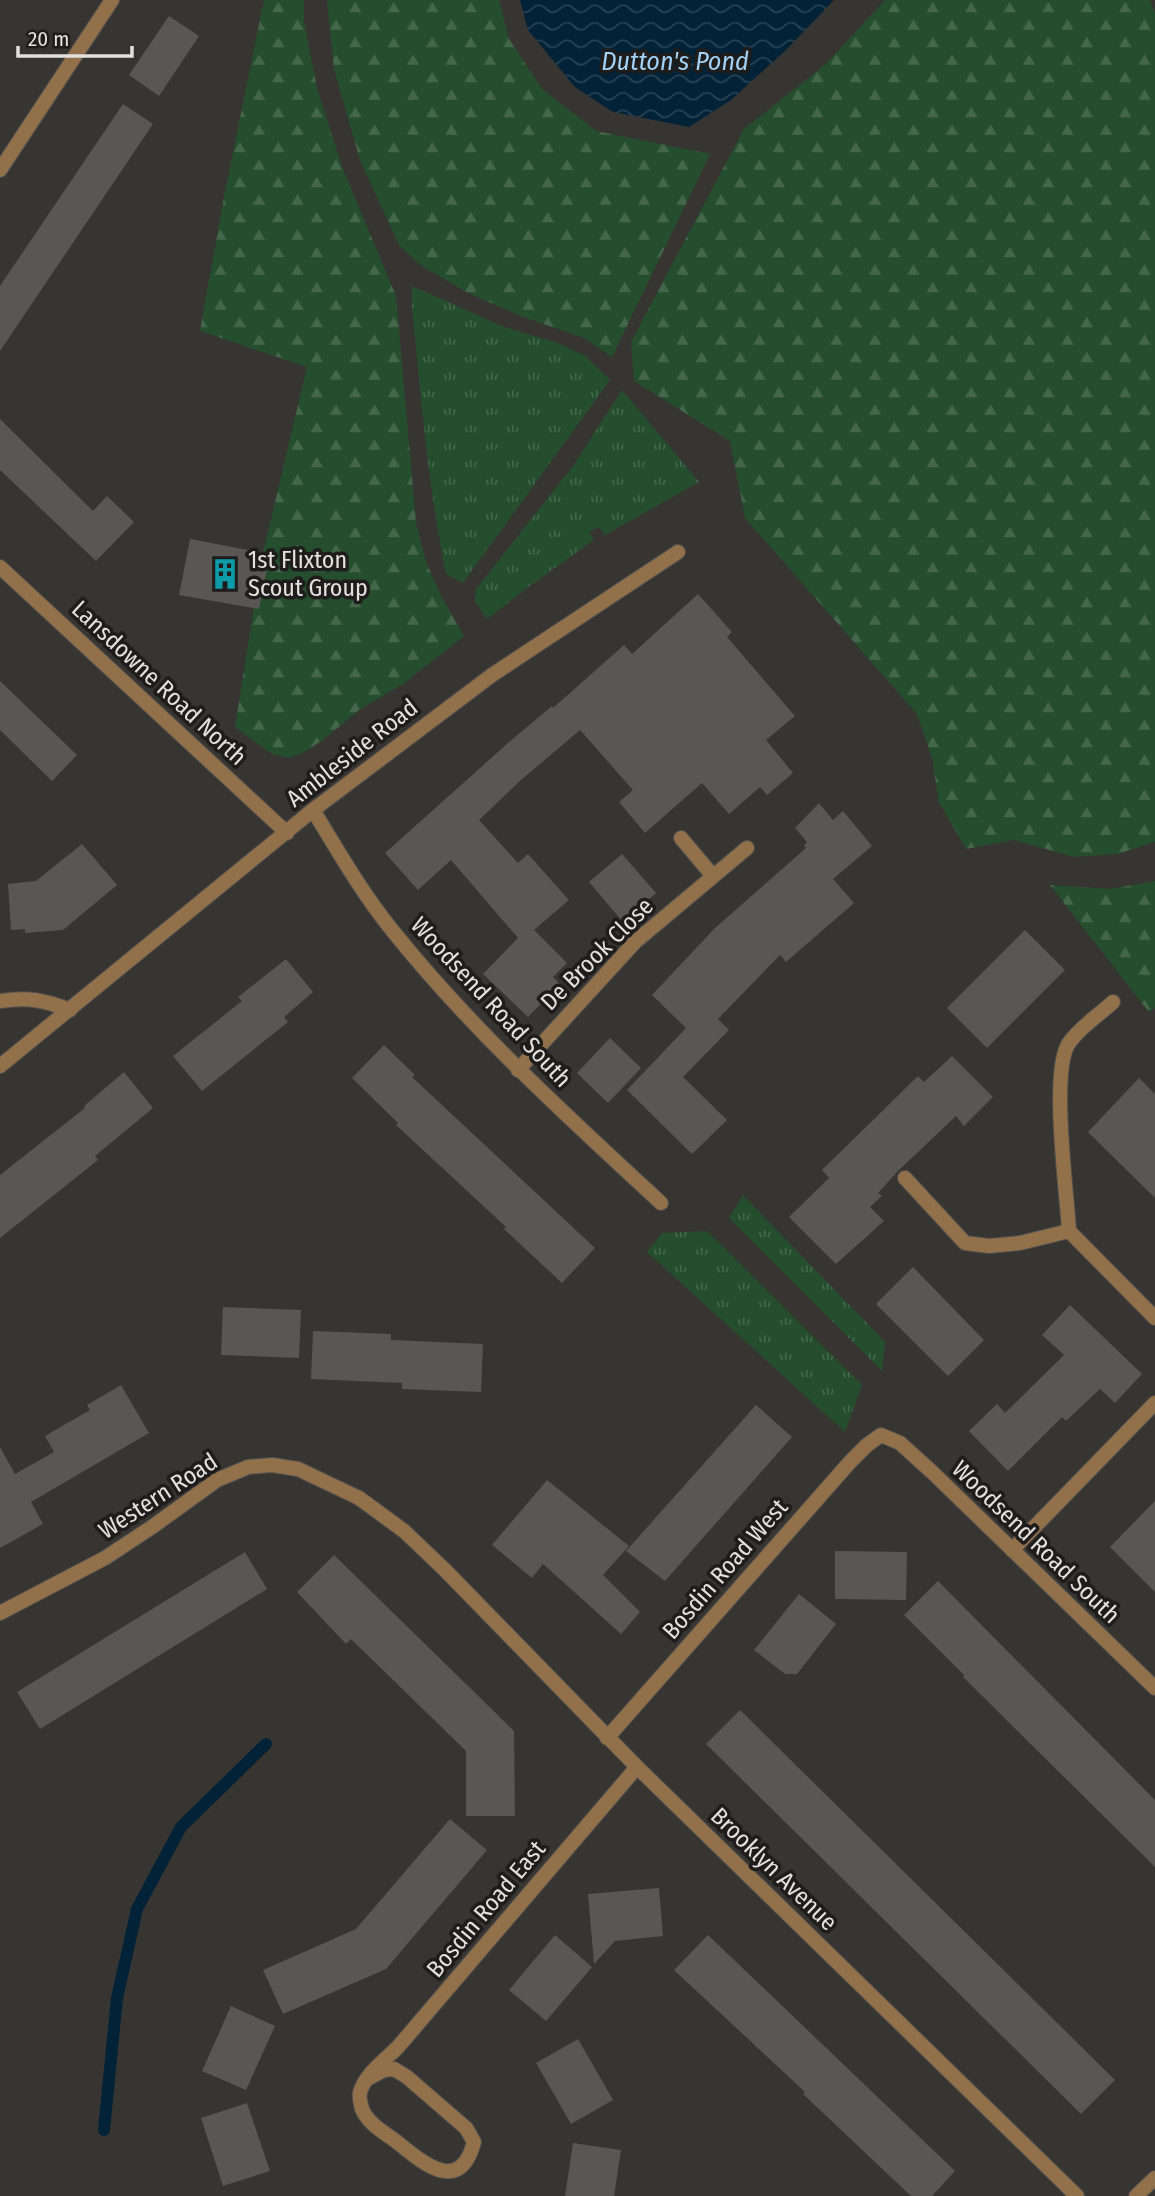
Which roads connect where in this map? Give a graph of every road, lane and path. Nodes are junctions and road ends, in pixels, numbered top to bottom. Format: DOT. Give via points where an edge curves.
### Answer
graph roads {
  1 [pos="112,0"];
  2 [pos="0,170"];
  3 [pos="678,552"];
  4 [pos="0,567"];
  5 [pos="313,810"];
  6 [pos="286,832"];
  7 [pos="681,838"];
  8 [pos="747,848"];
  9 [pos="713,876"];
  10 [pos="0,1002"];
  11 [pos="1113,1002"];
  12 [pos="70,1010"];
  13 [pos="0,1066"];
  14 [pos="517,1070"];
  15 [pos="905,1178"];
  16 [pos="661,1203"];
  17 [pos="1069,1231"];
  18 [pos="1155,1318"];
  19 [pos="1155,1404"];
  20 [pos="881,1435"];
  21 [pos="1012,1550"];
  22 [pos="445,1570"];
  23 [pos="0,1613"];
  24 [pos="1155,1688"];
  25 [pos="607,1738"];
  26 [pos="637,1768"];
  27 [pos="367,2078"];
  28 [pos="1155,2178"];
  29 [pos="1077,2196"];
  30 [pos="1136,2196"];
  1 -- 2 [label="street"];
  3 -- 5 [label="street, Ambleside Road" via="492,675"];
  4 -- 6 [label="street, Lansdowne Road North"];
  5 -- 6 [label="street, Ambleside Road"];
  5 -- 14 [label="street, Woodsend Road South" via="391,929"];
  6 -- 12 [label="street, Ambleside Road"];
  7 -- 9 [label="street"];
  8 -- 9 [label="street, De Brook Close"];
  9 -- 14 [label="street, De Brook Close" via="635,942"];
  10 -- 12 [label="street" via="45,1000"];
  11 -- 17 [label="street" via="1070,1042 1064,1054 1060,1095"];
  12 -- 13 [label="street, Ambleside Road"];
  14 -- 16 [label="street, Woodsend Road South"];
  15 -- 17 [label="street" via="965,1243 1020,1243"];
  17 -- 18 [label="street"];
  19 -- 21 [label="street"];
  20 -- 21 [label="street, Woodsend Road South" via="900,1443"];
  20 -- 25 [label="street, Bosdin Road West" via="850,1462"];
  21 -- 24 [label="street, Woodsend Road South"];
  22 -- 23 [label="street, Western Road" via="404,1531 359,1498 298,1469 253,1466 217,1480 105,1558"];
  22 -- 25 [label="street, Brooklyn Avenue"];
  25 -- 26 [label="street, Brooklyn Avenue"];
  26 -- 27 [label="street, Bosdin Road East"];
  26 -- 29 [label="street, Brooklyn Avenue"];
  27 -- 27 [label="street" via="360,2093 361,2108 370,2121 427,2166 445,2172 460,2169 470,2158 474,2142 466,2128 407,2077 394,2068"];
  28 -- 30 [label="street"];
}
